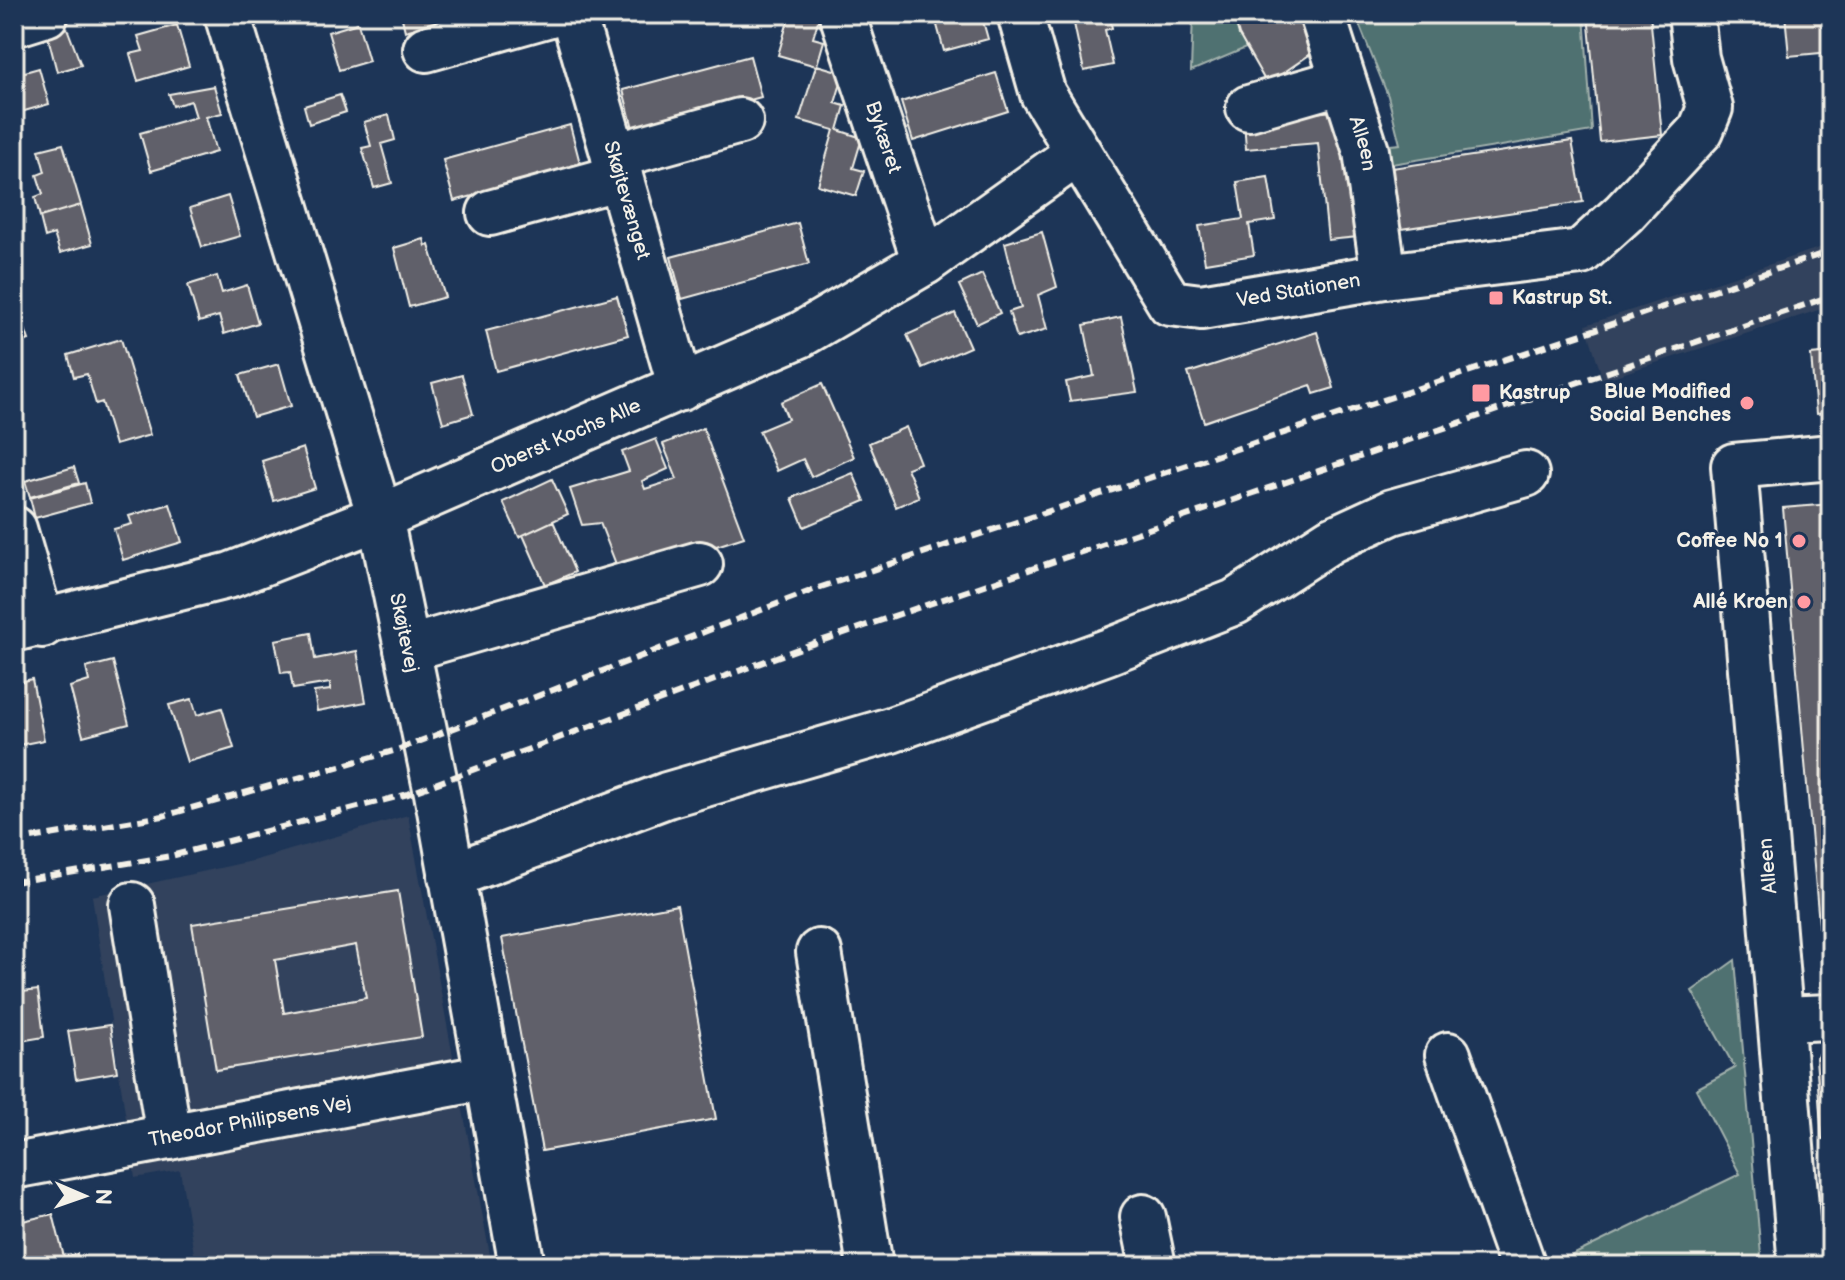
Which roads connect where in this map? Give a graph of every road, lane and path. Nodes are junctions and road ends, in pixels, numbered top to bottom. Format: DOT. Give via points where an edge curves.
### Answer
graph roads {
  1 [pos="46,14"];
  2 [pos="227,14"];
  3 [pos="550,14"];
  4 [pos="573,14"];
  5 [pos="842,14"];
  6 [pos="1020,14"];
  7 [pos="1322,14"];
  8 [pos="1691,14"];
  9 [pos="14,24"];
  10 [pos="426,49"];
  11 [pos="1343,81"];
  12 [pos="1249,108"];
  13 [pos="740,121"];
  14 [pos="1078,153"];
  15 [pos="617,166"];
  16 [pos="490,213"];
  17 [pos="925,262"];
  18 [pos="1384,276"];
  19 [pos="681,388"];
  20 [pos="1831,457"];
  21 [pos="1526,474"];
  22 [pos="380,517"];
  23 [pos="14,529"];
  24 [pos="700,564"];
  25 [pos="28,627"];
  26 [pos="407,649"];
  27 [pos="451,876"];
  28 [pos="132,905"];
  29 [pos="819,952"];
  30 [pos="1831,1017"];
  31 [pos="1781,1019"];
  32 [pos="1448,1055"];
  33 [pos="487,1077"];
  34 [pos="169,1137"];
  35 [pos="14,1166"];
  36 [pos="1143,1217"];
  37 [pos="522,1266"];
  38 [pos="870,1266"];
  39 [pos="1153,1266"];
  40 [pos="1523,1266"];
  41 [pos="1801,1266"];
  1 -- 9 [label="street"];
  2 -- 22 [label="street, Skøjtevej"];
  3 -- 10 [label="street"];
  4 -- 15 [label="street, Skøjtevænget"];
  5 -- 17 [label="street, Bykæret"];
  6 -- 14 [label="street, Ved Stationen" via="1043,94"];
  7 -- 11 [label="street, Alleen"];
  8 -- 18 [label="street, Ved Stationen" via="1710,108 1701,130 1581,252"];
  11 -- 12 [label="street"];
  11 -- 18 [label="street, Alleen" via="1366,151"];
  13 -- 15 [label="street"];
  14 -- 17 [label="street, Oberst Kochs Alle"];
  14 -- 18 [label="street, Ved Stationen" via="1170,303 1201,307"];
  15 -- 16 [label="street"];
  15 -- 19 [label="street, Skøjtevænget"];
  17 -- 19 [label="street, Oberst Kochs Alle" via="800,335"];
  19 -- 22 [label="street, Oberst Kochs Alle"];
  20 -- 31 [label="street, Alleen" via="1734,466"];
  21 -- 27 [label="street" via="1392,512 1331,540 1235,602 1107,652 891,730 667,795"];
  22 -- 25 [label="street, Oberst Kochs Alle" via="231,575"];
  22 -- 26 [label="street, Skøjtevej"];
  23 -- 25 [label="street"];
  24 -- 26 [label="street"];
  26 -- 27 [label="street, Skøjtevej"];
  27 -- 33 [label="street, Skøjtevej"];
  28 -- 34 [label="street"];
  29 -- 38 [label="street"];
  30 -- 31 [label="street"];
  31 -- 41 [label="street, Alleen"];
  32 -- 40 [label="street"];
  33 -- 34 [label="street, Theodor Philipsens Vej"];
  33 -- 37 [label="street, Skøjtevej"];
  34 -- 35 [label="street, Theodor Philipsens Vej"];
  36 -- 39 [label="street"];
}
